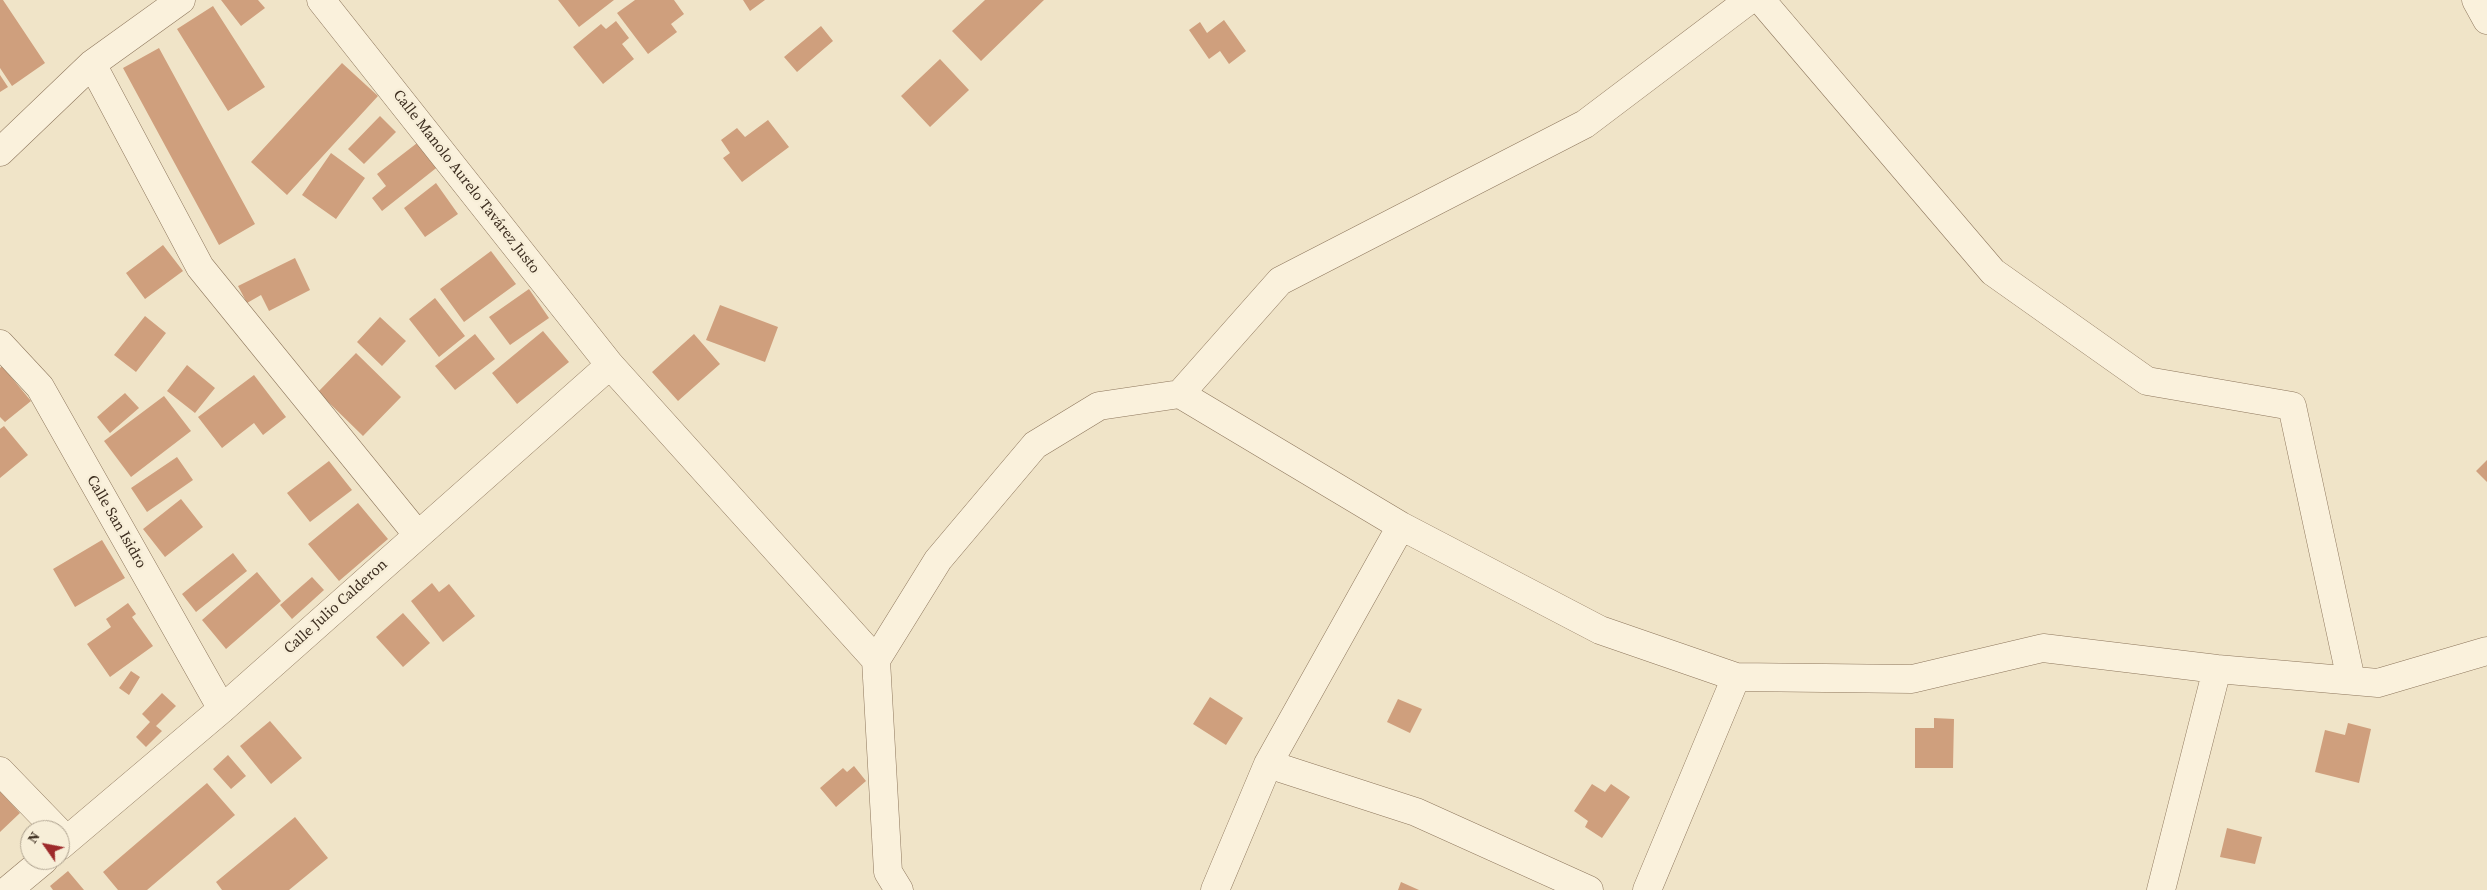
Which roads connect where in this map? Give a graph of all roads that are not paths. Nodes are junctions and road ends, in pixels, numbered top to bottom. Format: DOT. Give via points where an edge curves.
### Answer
graph roads {
  1 [pos="181,0"];
  2 [pos="321,0"];
  3 [pos="1749,0"];
  4 [pos="1761,0"];
  5 [pos="2476,0"];
  6 [pos="2487,20"];
  7 [pos="92,64"];
  8 [pos="0,152"];
  9 [pos="0,344"];
  10 [pos="610,365"];
  11 [pos="1180,394"];
  12 [pos="1401,526"];
  13 [pos="417,534"];
  14 [pos="2487,651"];
  15 [pos="876,660"];
  16 [pos="2218,669"];
  17 [pos="1736,677"];
  18 [pos="2351,680"];
  19 [pos="222,708"];
  20 [pos="1268,764"];
  21 [pos="0,771"];
  22 [pos="45,820"];
  23 [pos="70,830"];
  24 [pos="32,870"];
  25 [pos="887,884"];
  26 [pos="8,890"];
  27 [pos="1215,890"];
  28 [pos="1588,890"];
  29 [pos="1647,890"];
  30 [pos="2161,890"];
  1 -- 7 [label="street"];
  2 -- 10 [label="street, Calle Manolo Aurelo Tavárez Justo"];
  3 -- 11 [label="street" via="1585,124 1280,281"];
  4 -- 18 [label="street" via="1993,272 2147,381 2292,406"];
  5 -- 6 [label="street"];
  7 -- 8 [label="street"];
  7 -- 13 [label="street" via="200,267"];
  9 -- 19 [label="street, Calle San Isidro" via="40,387"];
  10 -- 13 [label="street, Calle Julio Calderon"];
  10 -- 15 [label="street, Calle Manolo Aurelo Tavárez Justo"];
  11 -- 12 [label="street"];
  11 -- 15 [label="street" via="1099,406 1035,445 938,560"];
  12 -- 17 [label="street" via="1600,630"];
  12 -- 20 [label="street"];
  13 -- 19 [label="street, Calle Julio Calderon"];
  14 -- 18 [label="street" via="2378,683"];
  15 -- 25 [label="street"];
  16 -- 17 [label="street" via="2043,648 1912,679"];
  16 -- 18 [label="street"];
  16 -- 30 [label="street"];
  17 -- 29 [label="street"];
  19 -- 23 [label="street, Calle Julio Calderon"];
  20 -- 27 [label="street"];
  20 -- 28 [label="street" via="1416,812"];
  21 -- 22 [label="street"];
  24 -- 26 [label="street"];
}
